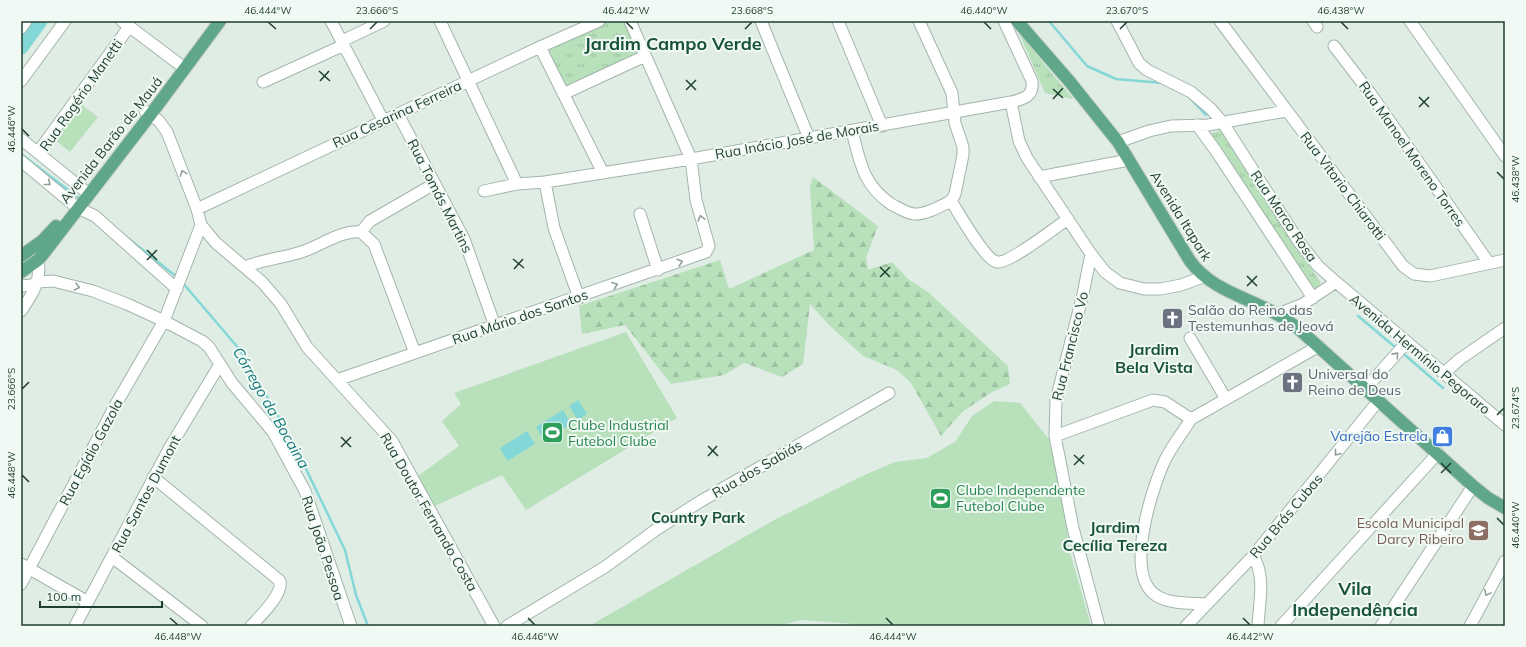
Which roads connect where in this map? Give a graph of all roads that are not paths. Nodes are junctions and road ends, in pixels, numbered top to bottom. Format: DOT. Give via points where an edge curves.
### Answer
graph roads {
  1 [pos="26,21"];
  2 [pos="66,21"];
  3 [pos="212,21"];
  4 [pos="220,21"];
  5 [pos="331,21"];
  6 [pos="384,21"];
  7 [pos="440,21"];
  8 [pos="599,21"];
  9 [pos="630,21"];
  10 [pos="761,21"];
  11 [pos="838,21"];
  12 [pos="918,21"];
  13 [pos="1004,21"];
  14 [pos="1017,21"];
  15 [pos="1118,21"];
  16 [pos="1220,21"];
  17 [pos="1410,21"];
  18 [pos="126,24"];
  19 [pos="580,25"];
  20 [pos="21,28"];
  21 [pos="343,43"];
  22 [pos="1334,46"];
  23 [pos="540,47"];
  24 [pos="645,56"];
  25 [pos="179,64"];
  26 [pos="21,81"];
  27 [pos="469,81"];
  28 [pos="263,82"];
  29 [pos="563,94"];
  30 [pos="1011,102"];
  31 [pos="1286,111"];
  32 [pos="148,112"];
  33 [pos="955,112"];
  34 [pos="398,114"];
  35 [pos="383,120"];
  36 [pos="1223,123"];
  37 [pos="1197,125"];
  38 [pos="882,126"];
  39 [pos="852,131"];
  40 [pos="809,138"];
  41 [pos="21,139"];
  42 [pos="1118,142"];
  43 [pos="38,152"];
  44 [pos="1505,156"];
  45 [pos="691,159"];
  46 [pos="1129,160"];
  47 [pos="22,163"];
  48 [pos="603,172"];
  49 [pos="1039,177"];
  50 [pos="545,182"];
  51 [pos="434,184"];
  52 [pos="517,184"];
  53 [pos="484,190"];
  54 [pos="86,192"];
  55 [pos="951,202"];
  56 [pos="77,205"];
  57 [pos="197,209"];
  58 [pos="640,214"];
  59 [pos="1068,219"];
  60 [pos="201,224"];
  61 [pos="362,232"];
  62 [pos="42,241"];
  63 [pos="195,243"];
  64 [pos="216,243"];
  65 [pos="1091,254"];
  66 [pos="21,256"];
  67 [pos="38,260"];
  68 [pos="1505,260"];
  69 [pos="21,262"];
  70 [pos="1489,263"];
  71 [pos="245,267"];
  72 [pos="658,270"];
  73 [pos="21,272"];
  74 [pos="1200,273"];
  75 [pos="38,282"];
  76 [pos="1336,282"];
  77 [pos="21,287"];
  78 [pos="178,287"];
  79 [pos="579,298"];
  80 [pos="1313,298"];
  81 [pos="21,304"];
  82 [pos="21,311"];
  83 [pos="1278,314"];
  84 [pos="164,321"];
  85 [pos="495,326"];
  86 [pos="1505,328"];
  87 [pos="1190,338"];
  88 [pos="1408,342"];
  89 [pos="1319,346"];
  90 [pos="415,353"];
  91 [pos="220,364"];
  92 [pos="1444,373"];
  93 [pos="337,380"];
  94 [pos="1366,388"];
  95 [pos="889,393"];
  96 [pos="1226,399"];
  97 [pos="1379,400"];
  98 [pos="1191,419"];
  99 [pos="1505,425"];
  100 [pos="1055,436"];
  101 [pos="1438,453"];
  102 [pos="154,477"];
  103 [pos="1473,486"];
  104 [pos="1505,508"];
  105 [pos="1253,556"];
  106 [pos="112,557"];
  107 [pos="1505,561"];
  108 [pos="26,566"];
  109 [pos="21,584"];
  110 [pos="88,602"];
  111 [pos="1205,604"];
  112 [pos="75,626"];
  113 [pos="202,626"];
  114 [pos="251,626"];
  115 [pos="351,626"];
  116 [pos="494,626"];
  117 [pos="507,626"];
  118 [pos="1099,626"];
  119 [pos="1186,626"];
  120 [pos="1258,626"];
  121 [pos="1281,626"];
  122 [pos="1381,626"];
  123 [pos="1470,626"];
  1 -- 20 [label="street"];
  2 -- 26 [label="street"];
  3 -- 25 [label="main road, Avenida Barão de Mauá"];
  4 -- 32 [label="main road, Avenida Barão de Mauá"];
  5 -- 21 [label="street"];
  6 -- 21 [label="street"];
  7 -- 27 [label="street"];
  8 -- 19 [label="street, Rua Cesarina Ferreira"];
  9 -- 24 [label="street"];
  10 -- 40 [label="street"];
  11 -- 38 [label="street"];
  12 -- 33 [label="street" via="952,93"];
  13 -- 30 [label="street, Rua Inácio José de Morais" via="1033,88 1025,98"];
  14 -- 42 [label="main road, Avenida Itapark"];
  15 -- 36 [label="street, Rua Marco Rosa" via="1139,63 1146,70 1191,92"];
  16 -- 31 [label="street, Rua Vitorio Chiarotti"];
  17 -- 44 [label="street"];
  18 -- 25 [label="street"];
  18 -- 43 [label="street, Rua Rogério Manetti"];
  19 -- 23 [label="street, Rua Cesarina Ferreira"];
  21 -- 28 [label="street"];
  21 -- 35 [label="street"];
  22 -- 70 [label="street, Rua Manoel Moreno Torres"];
  23 -- 27 [label="street, Rua Cesarina Ferreira"];
  23 -- 29 [label="street"];
  24 -- 29 [label="street"];
  24 -- 45 [label="street"];
  25 -- 32 [label="main road, Avenida Barão de Mauá"];
  27 -- 34 [label="street, Rua Cesarina Ferreira"];
  27 -- 52 [label="street"];
  29 -- 48 [label="street"];
  30 -- 33 [label="street, Rua Inácio José de Morais"];
  30 -- 49 [label="street" via="1019,141"];
  31 -- 36 [label="street"];
  31 -- 70 [label="street, Rua Vitorio Chiarotti" via="1396,258 1408,270 1414,274 1430,276"];
  32 -- 54 [label="main road, Avenida Barão de Mauá"];
  57 -- 32 [label="street, Rua Doutor Fernando Costa, one-way" via="167,132"];
  33 -- 38 [label="street, Rua Inácio José de Morais"];
  33 -- 55 [label="street" via="955,123 963,155"];
  34 -- 35 [label="street, Rua Cesarina Ferreira"];
  34 -- 51 [label="street, Rua Tomás Martins"];
  35 -- 57 [label="street, Rua Cesarina Ferreira"];
  36 -- 37 [label="street"];
  36 -- 76 [label="street, Rua Marco Rosa" via="1299,242 1318,266"];
  37 -- 42 [label="street" via="1171,126"];
  37 -- 80 [label="street, Rua Marco Rosa"];
  38 -- 39 [label="street, Rua Inácio José de Morais"];
  39 -- 40 [label="street, Rua Inácio José de Morais"];
  39 -- 55 [label="street" via="862,171 868,182 886,200 914,214"];
  40 -- 45 [label="street, Rua Inácio José de Morais"];
  41 -- 43 [label="street"];
  42 -- 46 [label="main road, Avenida Itapark"];
  43 -- 54 [label="street, Rua Rogério Manetti"];
  45 -- 48 [label="street, Rua Inácio José de Morais"];
  72 -- 45 [label="street, Rua Mário dos Santos, one-way" via="708,250 696,200"];
  46 -- 49 [label="street"];
  46 -- 74 [label="main road, Avenida Itapark"];
  47 -- 56 [label="street, one-way"];
  48 -- 50 [label="street, Rua Inácio José de Morais"];
  49 -- 59 [label="street"];
  50 -- 52 [label="street, Rua Inácio José de Morais"];
  50 -- 79 [label="street" via="554,228"];
  51 -- 61 [label="street" via="370,221"];
  51 -- 85 [label="street, Rua Tomás Martins" via="464,239"];
  52 -- 53 [label="street, Rua Inácio José de Morais"];
  54 -- 56 [label="main road, Avenida Barão de Mauá"];
  55 -- 59 [label="street" via="986,254 997,262 1003,262"];
  56 -- 62 [label="main road, Avenida Barão de Mauá"];
  56 -- 67 [label="main road, Avenida Barão de Mauá"];
  56 -- 78 [label="street" via="95,216"];
  57 -- 60 [label="street, Rua Doutor Fernando Costa"];
  58 -- 72 [label="street"];
  59 -- 65 [label="street"];
  60 -- 63 [label="street"];
  60 -- 64 [label="street, Rua Doutor Fernando Costa"];
  61 -- 71 [label="street" via="352,231 311,249"];
  61 -- 90 [label="street" via="374,244"];
  62 -- 66 [label="main road, Avenida Barão de Mauá"];
  62 -- 69 [label="main road"];
  63 -- 64 [label="street"];
  63 -- 78 [label="street, Rua Egídio Gazola"];
  64 -- 71 [label="street, Rua Doutor Fernando Costa"];
  65 -- 74 [label="street" via="1105,272 1120,283 1144,289 1181,285"];
  65 -- 100 [label="street, Rua Francisco Vo" via="1056,400"];
  67 -- 73 [label="main road, Avenida Barão de Mauá"];
  67 -- 75 [label="street"];
  68 -- 70 [label="street, Rua Vitorio Chiarotti"];
  71 -- 93 [label="street, Rua Doutor Fernando Costa" via="281,304 307,347"];
  79 -- 72 [label="street, Rua Mário dos Santos, one-way"];
  74 -- 83 [label="main road, Avenida Itapark" via="1218,286"];
  75 -- 77 [label="street, Rua João Pessoa"];
  75 -- 82 [label="street"];
  75 -- 84 [label="street, Rua João Pessoa, one-way" via="53,281 93,291"];
  76 -- 80 [label="street"];
  76 -- 88 [label="street, Avenida Hermínio Pegoraro"];
  77 -- 81 [label="street"];
  78 -- 84 [label="street, Rua Egídio Gazola"];
  79 -- 85 [label="street, Rua Mário dos Santos"];
  80 -- 83 [label="street"];
  83 -- 89 [label="main road, Avenida Itapark"];
  84 -- 91 [label="street, Rua João Pessoa" via="202,341 215,354"];
  84 -- 108 [label="street, Rua Egídio Gazola"];
  85 -- 90 [label="street, Rua Mário dos Santos"];
  86 -- 92 [label="street"];
  87 -- 96 [label="street"];
  88 -- 92 [label="street, Avenida Hermínio Pegoraro"];
  94 -- 88 [label="street, one-way"];
  89 -- 94 [label="main road, Avenida Itapark"];
  89 -- 96 [label="street"];
  90 -- 93 [label="street, Rua Mário dos Santos"];
  91 -- 102 [label="street, Rua Santos Dumont"];
  91 -- 115 [label="street, Rua João Pessoa" via="232,383 274,432 305,491"];
  92 -- 99 [label="street, Avenida Hermínio Pegoraro"];
  93 -- 116 [label="street, Rua Doutor Fernando Costa" via="392,441"];
  94 -- 97 [label="main road, Avenida Itapark"];
  95 -- 117 [label="street, Rua dos Sabiás" via="701,501 605,567"];
  96 -- 98 [label="street"];
  97 -- 101 [label="main road, Avenida Itapark"];
  97 -- 105 [label="street, Rua Brás Cubas, one-way"];
  98 -- 100 [label="street" via="1165,402 1153,400"];
  98 -- 111 [label="street" via="1165,460 1149,505 1140,550 1147,587 1157,596 1172,601"];
  100 -- 118 [label="street, Rua Francisco Vo" via="1073,528"];
  101 -- 103 [label="main road, Avenida Itapark"];
  101 -- 121 [label="street"];
  102 -- 106 [label="street, Rua Santos Dumont"];
  102 -- 114 [label="street" via="277,577 281,586 278,593"];
  103 -- 104 [label="main road, Avenida Itapark"];
  103 -- 122 [label="street"];
  105 -- 111 [label="street, Rua Brás Cubas"];
  105 -- 120 [label="street" via="1259,566 1260,575"];
  106 -- 110 [label="street, Rua Santos Dumont"];
  106 -- 113 [label="street"];
  107 -- 123 [label="street, one-way"];
  108 -- 109 [label="street, Rua Egídio Gazola"];
  108 -- 110 [label="street"];
  110 -- 112 [label="street, Rua Santos Dumont"];
  111 -- 119 [label="street, Rua Brás Cubas"];
}
